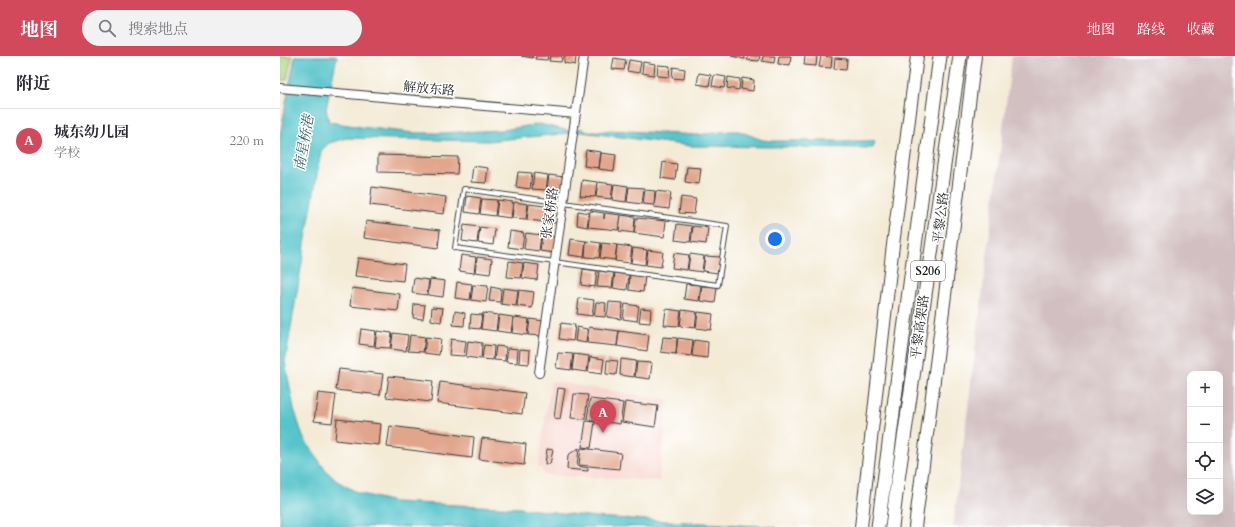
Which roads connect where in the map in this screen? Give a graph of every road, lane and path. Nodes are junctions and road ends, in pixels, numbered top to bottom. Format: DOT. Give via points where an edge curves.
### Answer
graph roads {
  1 [pos="584,56"];
  2 [pos="917,56"];
  3 [pos="940,56"];
  4 [pos="960,56"];
  5 [pos="975,56"];
  6 [pos="281,89"];
  7 [pos="576,114"];
  8 [pos="564,203"];
  9 [pos="555,262"];
  10 [pos="540,373"];
  11 [pos="861,527"];
  12 [pos="878,527"];
  13 [pos="892,527"];
  14 [pos="915,527"];
  1 -- 7 [label="street, 张家桥路"];
  2 -- 11 [label="main road"];
  3 -- 12 [label="highway, 平黎高架路 / S206"];
  4 -- 13 [label="highway, 平黎高架路 / S206"];
  5 -- 14 [label="main road, 平黎公路"];
  6 -- 7 [label="street, 解放东路"];
  7 -- 8 [label="street, 张家桥路"];
  8 -- 9 [label="street, 张家桥路"];
  8 -- 9 [label="lane" via="464,189 456,248"];
  8 -- 9 [label="lane" via="727,226 718,285"];
  9 -- 10 [label="street, 张家桥路"];
}
